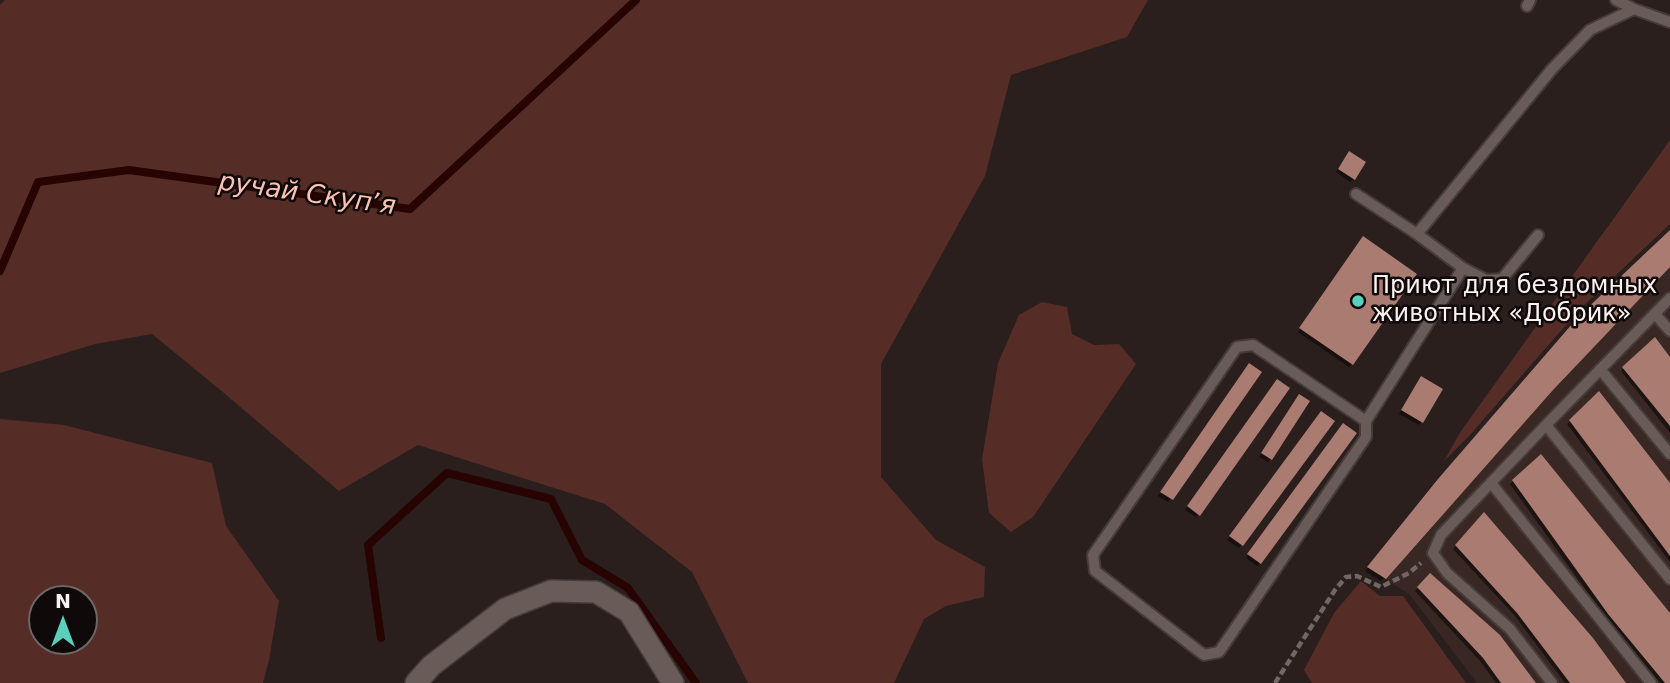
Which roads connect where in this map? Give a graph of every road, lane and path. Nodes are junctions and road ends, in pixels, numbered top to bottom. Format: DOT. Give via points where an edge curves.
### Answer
graph roads {
  1 [pos="1616,0"];
  2 [pos="1634,9"];
  3 [pos="1670,22"];
  4 [pos="1356,194"];
  5 [pos="1417,234"];
  6 [pos="1538,236"];
  7 [pos="1463,268"];
  8 [pos="1670,298"];
  9 [pos="1655,314"];
  10 [pos="1670,331"];
  11 [pos="1600,369"];
  12 [pos="1366,421"];
  13 [pos="1546,425"];
  14 [pos="1670,454"];
  15 [pos="1491,483"];
  16 [pos="1433,553"];
  17 [pos="1670,579"];
  18 [pos="416,683"];
  19 [pos="672,683"];
  20 [pos="1275,683"];
  21 [pos="1552,683"];
  22 [pos="1651,683"];
  1 -- 2 [label="lane"];
  2 -- 3 [label="lane"];
  2 -- 5 [label="lane" via="1590,30 1552,69"];
  4 -- 5 [label="lane"];
  5 -- 7 [label="lane"];
  6 -- 7 [label="lane" via="1502,279 1486,280"];
  7 -- 12 [label="lane"];
  8 -- 9 [label="lane"];
  9 -- 10 [label="lane"];
  9 -- 11 [label="lane"];
  11 -- 13 [label="lane"];
  11 -- 14 [label="lane"];
  12 -- 12 [label="lane" via="1366,437 1219,652 1205,654 1095,571 1093,555 1237,347 1253,345"];
  13 -- 15 [label="lane"];
  13 -- 17 [label="lane"];
  15 -- 16 [label="lane" via="1441,535"];
  15 -- 22 [label="lane"];
  16 -- 20 [label="path" via="1409,573 1381,587 1357,576 1346,577"];
  16 -- 21 [label="lane" via="1447,573 1510,629"];
  18 -- 19 [label="street" via="505,609 551,591 596,592 629,612"];
}
